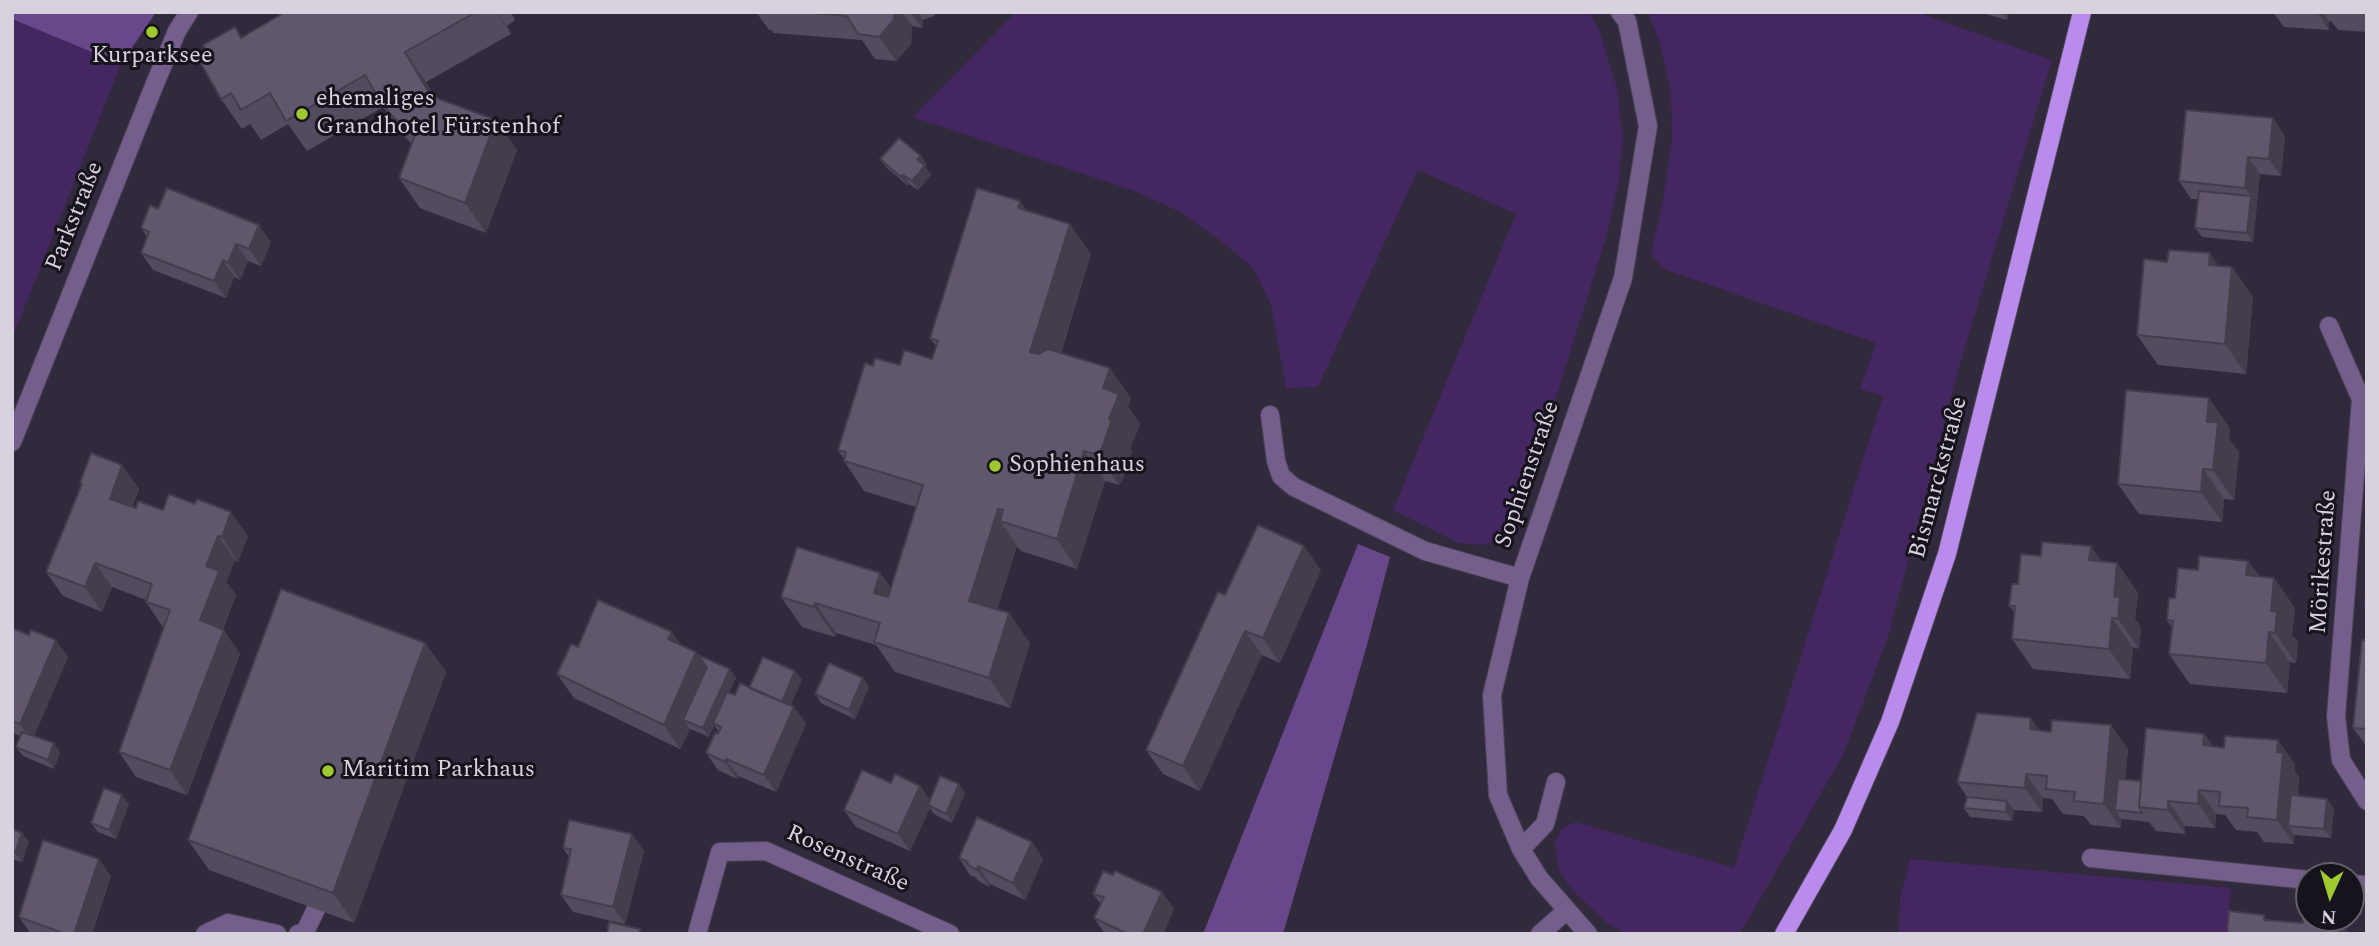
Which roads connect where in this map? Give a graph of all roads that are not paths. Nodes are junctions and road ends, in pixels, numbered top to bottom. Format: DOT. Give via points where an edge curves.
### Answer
graph roads {
  1 [pos="189,12"];
  2 [pos="1620,12"];
  3 [pos="2082,12"];
  4 [pos="2329,326"];
  5 [pos="1270,415"];
  6 [pos="12,442"];
  7 [pos="1520,578"];
  8 [pos="1556,782"];
  9 [pos="2367,800"];
  10 [pos="1521,849"];
  11 [pos="2091,858"];
  12 [pos="2295,879"];
  13 [pos="316,909"];
  14 [pos="1566,911"];
  15 [pos="205,934"];
  16 [pos="277,934"];
  17 [pos="298,934"];
  18 [pos="697,934"];
  19 [pos="950,934"];
  20 [pos="1539,934"];
  21 [pos="1588,934"];
  22 [pos="1784,934"];
  1 -- 6 [label="street, Parkstraße" via="154,86"];
  2 -- 7 [label="street, Sophienstraße" via="1627,21 1648,126 1623,278"];
  3 -- 22 [label="main road, Bismarckstraße" via="1947,554 1890,722 1843,830"];
  4 -- 9 [label="street, Mörikestraße" via="2361,398 2336,716 2342,760"];
  5 -- 7 [label="street" via="1276,461 1282,476 1294,487 1425,551"];
  7 -- 10 [label="street, Sophienstraße" via="1492,695 1498,795"];
  8 -- 10 [label="street" via="1545,824"];
  10 -- 14 [label="street, Sophienstraße"];
  11 -- 12 [label="street"];
  13 -- 17 [label="street" via="305,932"];
  14 -- 20 [label="street"];
  14 -- 21 [label="street, Sophienstraße"];
  15 -- 16 [label="street" via="228,923"];
  18 -- 19 [label="street, Rosenstraße" via="720,852 766,851"];
}
